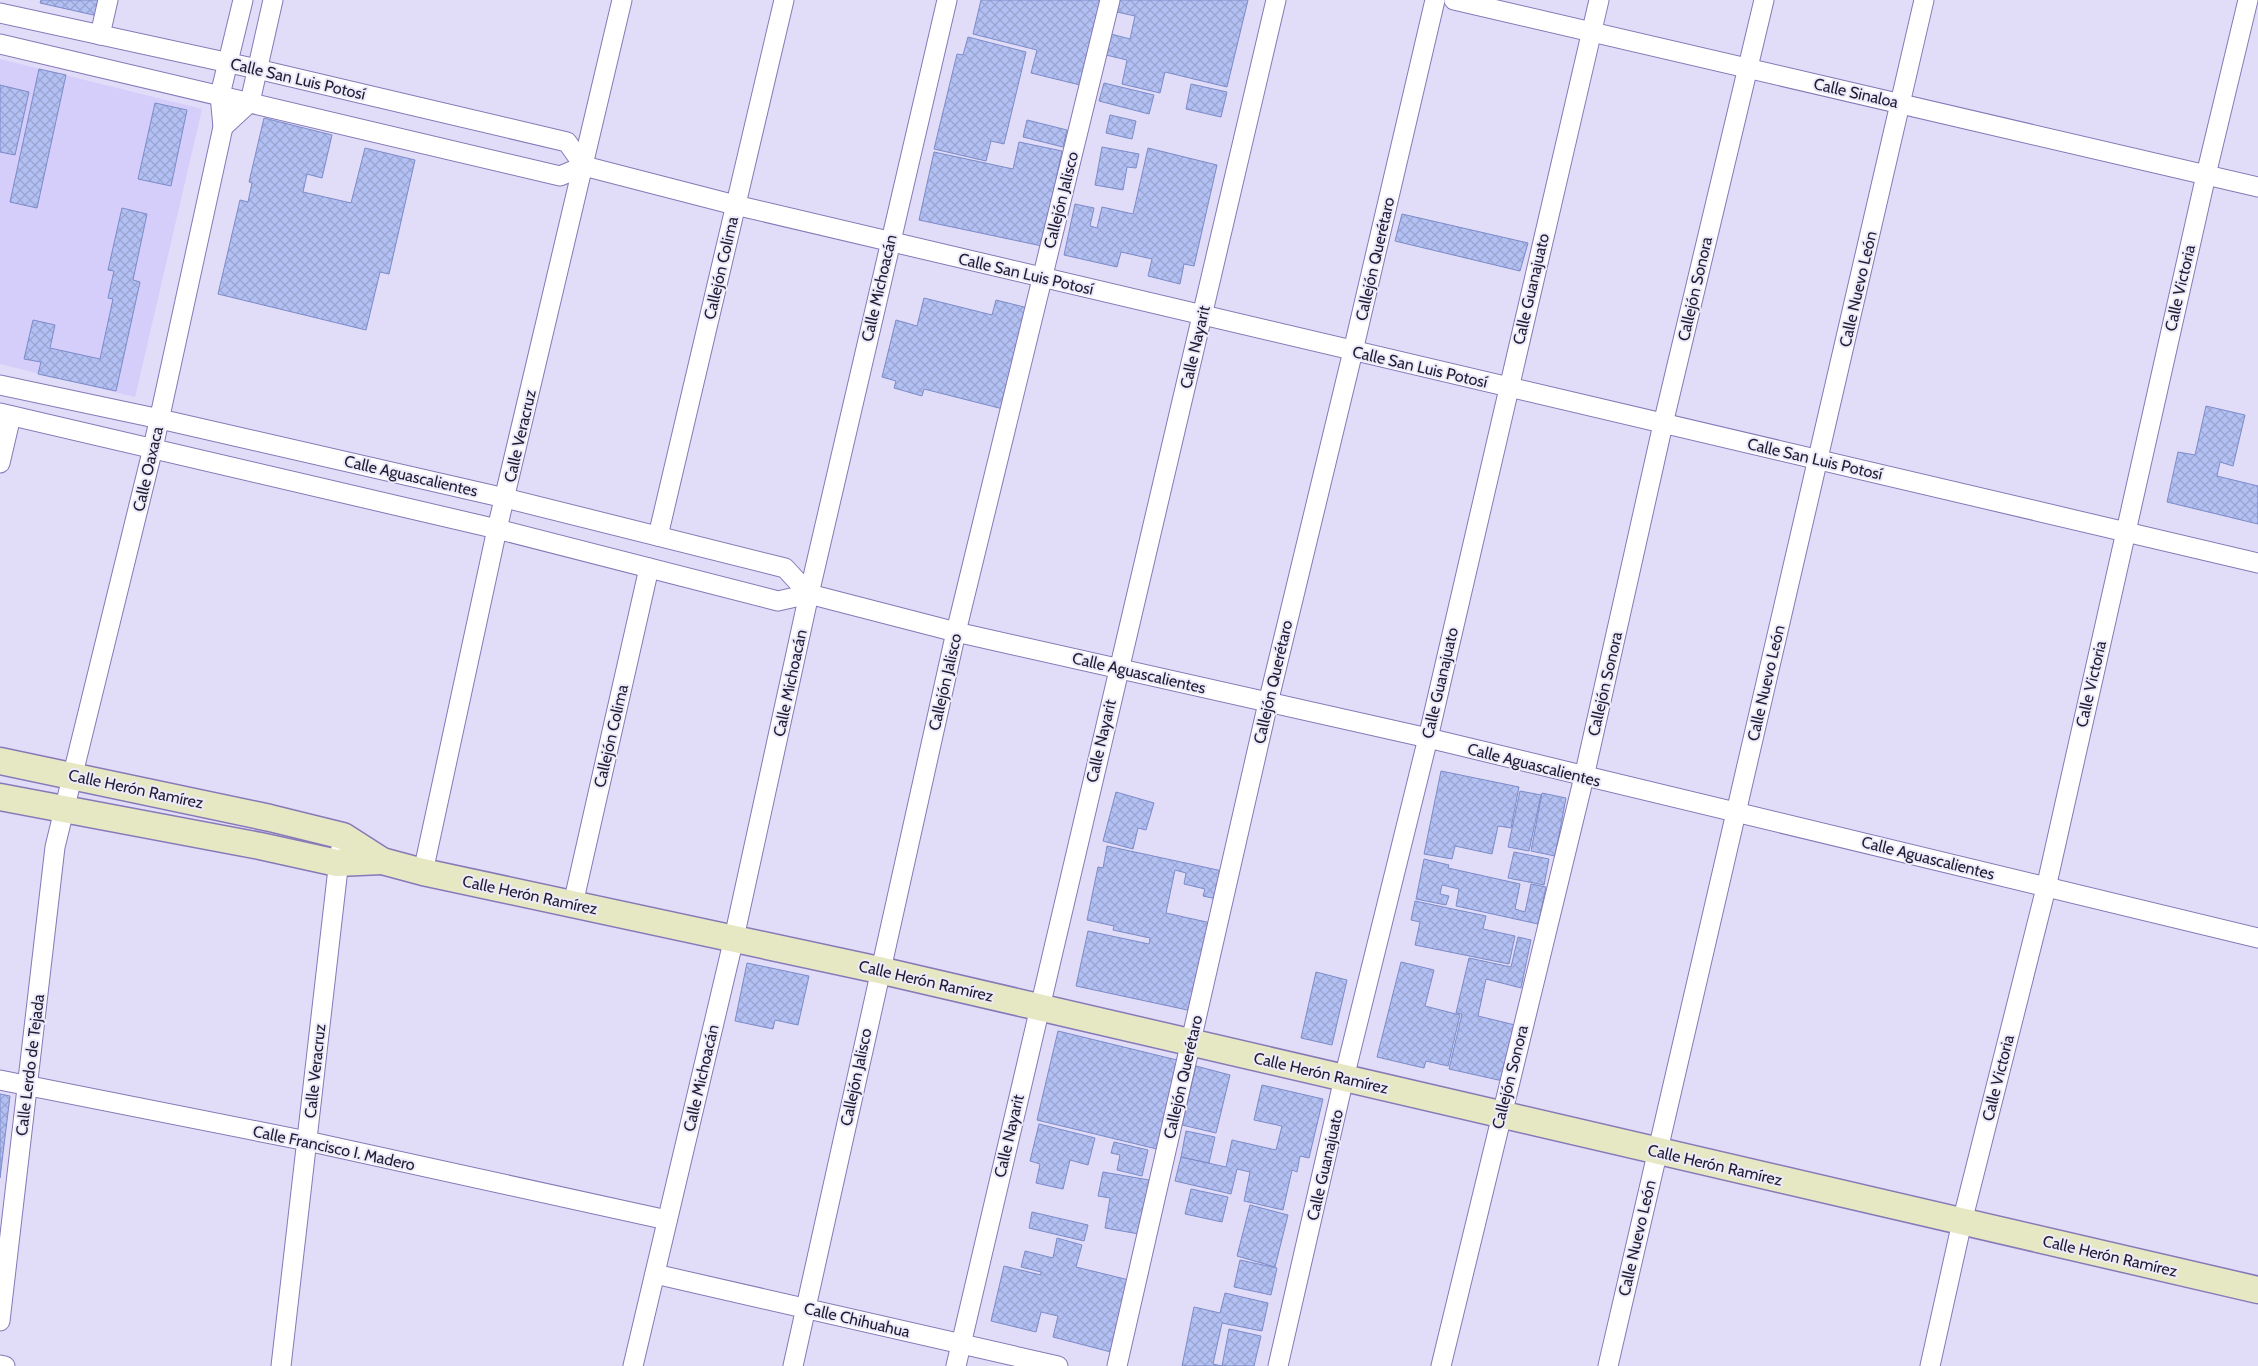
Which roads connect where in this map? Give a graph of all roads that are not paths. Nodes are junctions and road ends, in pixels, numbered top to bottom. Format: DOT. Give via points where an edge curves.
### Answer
graph roads {
  1 [pos="108,0"];
  2 [pos="243,0"];
  3 [pos="273,0"];
  4 [pos="622,0"];
  5 [pos="784,0"];
  6 [pos="947,0"];
  7 [pos="1110,0"];
  8 [pos="1276,0"];
  9 [pos="1435,0"];
  10 [pos="1454,0"];
  11 [pos="1599,0"];
  12 [pos="1764,0"];
  13 [pos="1924,0"];
  14 [pos="2248,0"];
  15 [pos="0,13"];
  16 [pos="1592,32"];
  17 [pos="100,35"];
  18 [pos="0,44"];
  19 [pos="228,63"];
  20 [pos="1748,68"];
  21 [pos="257,70"];
  22 [pos="220,95"];
  23 [pos="250,102"];
  24 [pos="1901,104"];
  25 [pos="224,127"];
  26 [pos="584,166"];
  27 [pos="2206,175"];
  28 [pos="2258,187"];
  29 [pos="735,205"];
  30 [pos="890,242"];
  31 [pos="1043,278"];
  32 [pos="1203,316"];
  33 [pos="1353,351"];
  34 [pos="0,385"];
  35 [pos="1508,387"];
  36 [pos="6,415"];
  37 [pos="160,419"];
  38 [pos="1663,424"];
  39 [pos="153,448"];
  40 [pos="1818,460"];
  41 [pos="0,463"];
  42 [pos="505,498"];
  43 [pos="498,529"];
  44 [pos="2125,532"];
  45 [pos="658,536"];
  46 [pos="2258,563"];
  47 [pos="649,568"];
  48 [pos="809,594"];
  49 [pos="956,632"];
  50 [pos="1119,668"];
  51 [pos="1268,703"];
  52 [pos="1428,738"];
  53 [pos="0,761"];
  54 [pos="74,775"];
  55 [pos="1584,777"];
  56 [pos="0,797"];
  57 [pos="66,810"];
  58 [pos="1736,812"];
  59 [pos="343,836"];
  60 [pos="382,861"];
  61 [pos="337,863"];
  62 [pos="423,872"];
  63 [pos="2046,888"];
  64 [pos="573,904"];
  65 [pos="734,938"];
  66 [pos="2258,938"];
  67 [pos="879,970"];
  68 [pos="1039,1008"];
  69 [pos="1191,1043"];
  70 [pos="1344,1078"];
  71 [pos="0,1080"];
  72 [pos="27,1085"];
  73 [pos="1501,1115"];
  74 [pos="307,1141"];
  75 [pos="1658,1151"];
  76 [pos="668,1220"];
  77 [pos="1962,1222"];
  78 [pos="655,1274"];
  79 [pos="2258,1290"];
  80 [pos="806,1308"];
  81 [pos="0,1321"];
  82 [pos="961,1344"];
  83 [pos="0,1365"];
  84 [pos="5,1366"];
  85 [pos="280,1366"];
  86 [pos="633,1366"];
  87 [pos="793,1366"];
  88 [pos="956,1366"];
  89 [pos="1058,1366"];
  90 [pos="1117,1366"];
  91 [pos="1278,1366"];
  92 [pos="1441,1366"];
  93 [pos="1608,1366"];
  94 [pos="1930,1366"];
  1 -- 17 [label="street"];
  2 -- 19 [label="street, Calle Oaxaca"];
  3 -- 21 [label="street"];
  4 -- 26 [label="street, Calle Veracruz"];
  5 -- 29 [label="street, Callejón Colima"];
  6 -- 30 [label="street, Calle Michoacán"];
  7 -- 31 [label="street, Callejón Jalisco"];
  8 -- 32 [label="street, Calle Nayarit"];
  9 -- 33 [label="street, Callejón Querétaro"];
  10 -- 16 [label="street, Calle Sinaloa"];
  11 -- 16 [label="street, Calle Guanajuato"];
  12 -- 20 [label="street, Callejón Sonora"];
  13 -- 24 [label="street, Calle Nuevo León"];
  14 -- 27 [label="street, Calle Victoria"];
  15 -- 17 [label="street, Calle San Luis Potosí"];
  16 -- 20 [label="street, Calle Sinaloa"];
  16 -- 35 [label="street, Calle Guanajuato"];
  17 -- 19 [label="street, Calle San Luis Potosí"];
  18 -- 22 [label="street, Calle San Luis Potosí"];
  19 -- 21 [label="street, Calle San Luis Potosí"];
  19 -- 22 [label="street, Calle Oaxaca"];
  20 -- 24 [label="street, Calle Sinaloa"];
  20 -- 38 [label="street, Callejón Sonora"];
  21 -- 23 [label="street"];
  21 -- 26 [label="street, Calle San Luis Potosí" via="567,142"];
  22 -- 23 [label="street, Calle San Luis Potosí"];
  22 -- 25 [label="street, Calle Oaxaca"];
  23 -- 25 [label="street"];
  23 -- 26 [label="street, Calle San Luis Potosí" via="560,176"];
  24 -- 27 [label="street, Calle Sinaloa"];
  24 -- 40 [label="street, Calle Nuevo León"];
  25 -- 37 [label="street, Calle Oaxaca"];
  26 -- 29 [label="street, Calle San Luis Potosí"];
  26 -- 42 [label="street, Calle Veracruz"];
  27 -- 28 [label="street, Calle Sinaloa"];
  27 -- 44 [label="street, Calle Victoria"];
  29 -- 30 [label="street, Calle San Luis Potosí"];
  29 -- 45 [label="street, Callejón Colima"];
  30 -- 31 [label="street, Calle San Luis Potosí"];
  30 -- 48 [label="street, Calle Michoacán"];
  31 -- 32 [label="street, Calle San Luis Potosí"];
  31 -- 49 [label="street, Callejón Jalisco"];
  32 -- 33 [label="street, Calle San Luis Potosí"];
  32 -- 50 [label="street, Calle Nayarit"];
  33 -- 35 [label="street, Calle San Luis Potosí"];
  33 -- 51 [label="street, Callejón Querétaro"];
  34 -- 37 [label="street, Calle Aguascalientes"];
  35 -- 38 [label="street, Calle San Luis Potosí"];
  35 -- 52 [label="street, Calle Guanajuato"];
  36 -- 39 [label="street, Calle Aguascalientes"];
  36 -- 41 [label="street"];
  37 -- 39 [label="street, Calle Oaxaca"];
  37 -- 42 [label="street, Calle Aguascalientes"];
  38 -- 40 [label="street, Calle San Luis Potosí"];
  38 -- 55 [label="street, Callejón Sonora"];
  39 -- 43 [label="street, Calle Aguascalientes"];
  39 -- 54 [label="street, Calle Oaxaca"];
  40 -- 44 [label="street, Calle San Luis Potosí"];
  40 -- 58 [label="street, Calle Nuevo León"];
  42 -- 43 [label="street, Calle Veracruz"];
  42 -- 45 [label="street, Calle Aguascalientes"];
  43 -- 47 [label="street, Calle Aguascalientes"];
  43 -- 62 [label="street, Calle Veracruz"];
  44 -- 46 [label="street, Calle San Luis Potosí"];
  44 -- 63 [label="street, Calle Victoria"];
  45 -- 48 [label="street, Calle Aguascalientes" via="785,568"];
  47 -- 48 [label="street, Calle Aguascalientes" via="778,601"];
  47 -- 64 [label="street, Callejón Colima"];
  48 -- 49 [label="street, Calle Aguascalientes"];
  48 -- 65 [label="street, Calle Michoacán"];
  49 -- 50 [label="street, Calle Aguascalientes"];
  49 -- 67 [label="street, Callejón Jalisco"];
  50 -- 51 [label="street, Calle Aguascalientes"];
  50 -- 68 [label="street, Calle Nayarit"];
  51 -- 52 [label="street, Calle Aguascalientes"];
  51 -- 69 [label="street, Callejón Querétaro"];
  52 -- 55 [label="street, Calle Aguascalientes"];
  52 -- 70 [label="street, Calle Guanajuato"];
  53 -- 54 [label="street, Calle Herón Ramírez"];
  54 -- 57 [label="street, Calle Oaxaca"];
  54 -- 59 [label="street, Calle Herón Ramírez"];
  55 -- 58 [label="street, Calle Aguascalientes"];
  55 -- 73 [label="street, Callejón Sonora"];
  56 -- 57 [label="street, Calle Herón Ramírez"];
  57 -- 61 [label="street, Calle Herón Ramírez"];
  57 -- 72 [label="street, Calle Lerdo de Tejada" via="55,848"];
  58 -- 63 [label="street, Calle Aguascalientes"];
  58 -- 75 [label="street, Calle Nuevo León"];
  59 -- 60 [label="street, Calle Herón Ramírez"];
  59 -- 61 [label="street, Calle Veracruz"];
  60 -- 61 [label="street, Calle Herón Ramírez"];
  60 -- 62 [label="street, Calle Herón Ramírez"];
  61 -- 74 [label="street, Calle Veracruz"];
  62 -- 64 [label="street, Calle Herón Ramírez"];
  63 -- 66 [label="street, Calle Aguascalientes"];
  63 -- 77 [label="street, Calle Victoria"];
  64 -- 65 [label="street, Calle Herón Ramírez"];
  65 -- 67 [label="street, Calle Herón Ramírez"];
  65 -- 76 [label="street, Calle Michoacán"];
  67 -- 68 [label="street, Calle Herón Ramírez"];
  67 -- 80 [label="street, Callejón Jalisco"];
  68 -- 69 [label="street, Calle Herón Ramírez"];
  68 -- 82 [label="street, Calle Nayarit"];
  69 -- 70 [label="street, Calle Herón Ramírez"];
  69 -- 90 [label="street, Callejón Querétaro"];
  70 -- 73 [label="street, Calle Herón Ramírez"];
  70 -- 91 [label="street, Calle Guanajuato"];
  71 -- 72 [label="street, Calle Francisco I. Madero"];
  72 -- 74 [label="street, Calle Francisco I. Madero"];
  72 -- 81 [label="street, Calle Lerdo de Tejada"];
  73 -- 75 [label="street, Calle Herón Ramírez"];
  73 -- 92 [label="street, Callejón Sonora"];
  74 -- 76 [label="street, Calle Francisco I. Madero"];
  74 -- 85 [label="street, Calle Veracruz"];
  75 -- 77 [label="street, Calle Herón Ramírez"];
  75 -- 93 [label="street, Calle Nuevo León"];
  76 -- 78 [label="street, Calle Michoacán"];
  77 -- 79 [label="street, Calle Herón Ramírez"];
  77 -- 94 [label="street, Calle Victoria"];
  78 -- 80 [label="street, Calle Chihuahua"];
  78 -- 86 [label="street, Calle Michoacán"];
  80 -- 82 [label="street, Calle Chihuahua"];
  80 -- 87 [label="street, Callejón Jalisco"];
  82 -- 88 [label="street, Calle Nayarit"];
  82 -- 89 [label="street, Calle Chihuahua"];
  83 -- 84 [label="street"];
}
